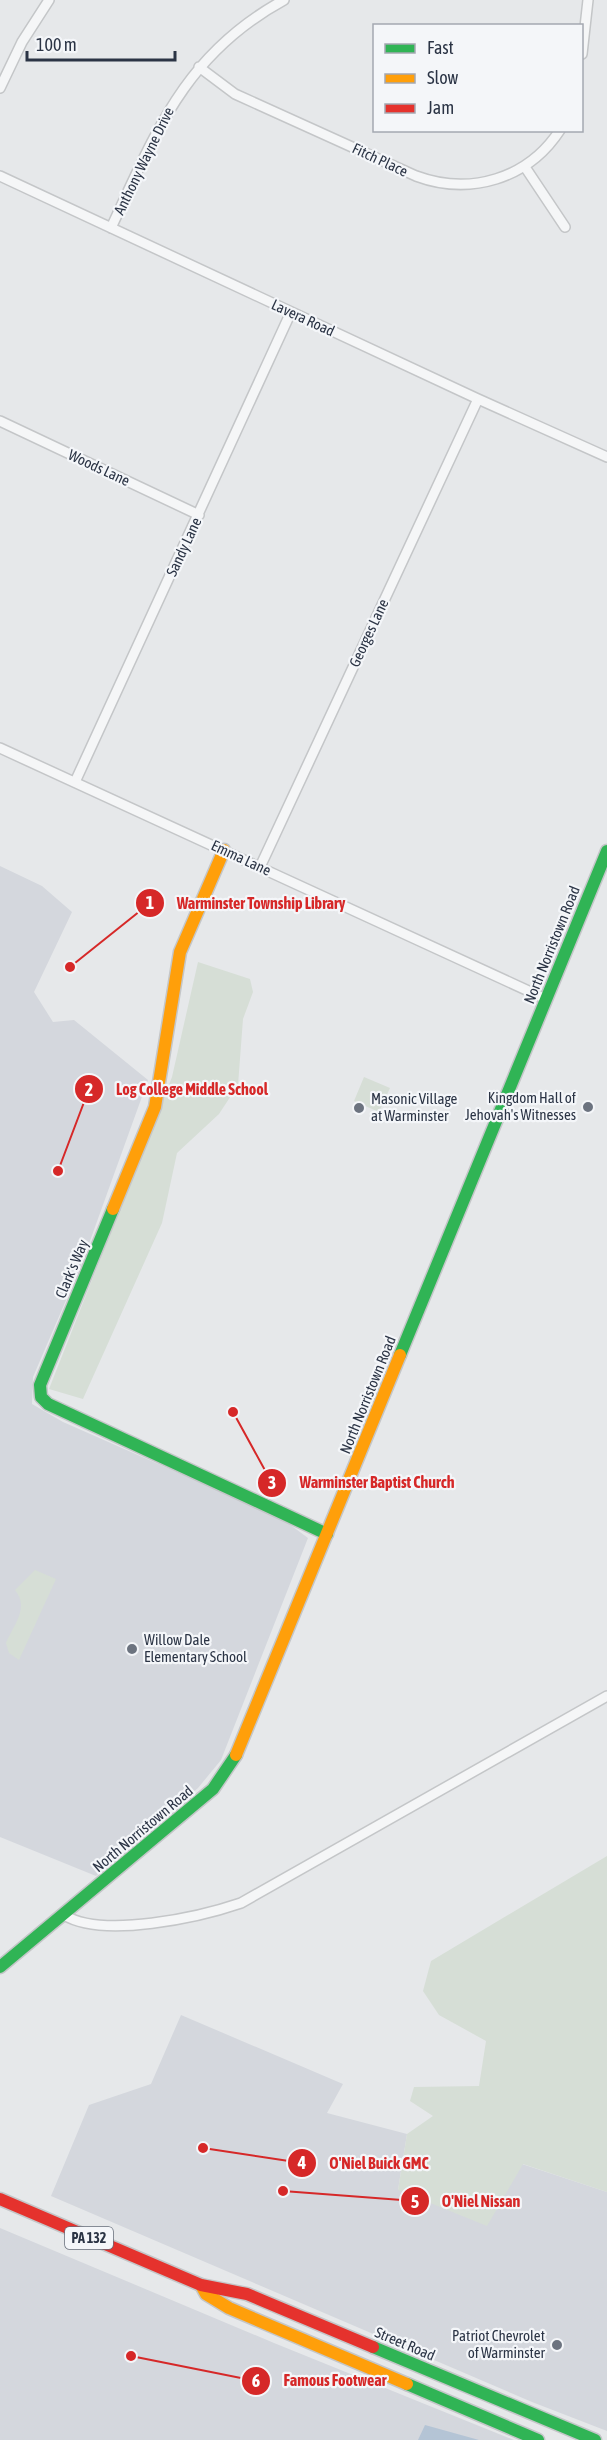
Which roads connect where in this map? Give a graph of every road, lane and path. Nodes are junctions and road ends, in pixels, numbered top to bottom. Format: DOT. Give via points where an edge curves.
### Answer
graph roads {
  1 [pos="48,0"];
  2 [pos="284,0"];
  3 [pos="588,0"];
  4 [pos="583,45"];
  5 [pos="199,67"];
  6 [pos="0,88"];
  7 [pos="558,132"];
  8 [pos="525,167"];
  9 [pos="0,176"];
  10 [pos="565,226"];
  11 [pos="111,228"];
  12 [pos="291,312"];
  13 [pos="478,399"];
  14 [pos="0,421"];
  15 [pos="607,457"];
  16 [pos="199,515"];
  17 [pos="0,748"];
  18 [pos="75,782"];
  19 [pos="224,850"];
  20 [pos="607,851"];
  21 [pos="260,867"];
  22 [pos="546,999"];
  23 [pos="327,1534"];
  24 [pos="607,1696"];
  25 [pos="64,1915"];
  26 [pos="0,1967"];
  27 [pos="0,2199"];
  28 [pos="201,2285"];
  29 [pos="538,2440"];
  30 [pos="595,2440"];
  1 -- 6 [label="street"];
  2 -- 5 [label="street, Anthony Wayne Drive" via="235,33"];
  3 -- 4 [label="street"];
  5 -- 8 [label="street, Fitch Place" via="236,94 424,179 475,184 506,177"];
  5 -- 11 [label="street, Anthony Wayne Drive" via="165,114"];
  7 -- 8 [label="street, Fitch Place"];
  8 -- 10 [label="street"];
  9 -- 11 [label="street, Lavera Road"];
  11 -- 12 [label="street, Lavera Road"];
  12 -- 13 [label="street, Lavera Road"];
  12 -- 16 [label="street, Sandy Lane"];
  13 -- 15 [label="street, Lavera Road"];
  13 -- 21 [label="street, Georges Lane"];
  14 -- 16 [label="street, Woods Lane"];
  16 -- 18 [label="street, Sandy Lane"];
  17 -- 18 [label="street, Emma Lane"];
  18 -- 19 [label="street, Emma Lane"];
  19 -- 21 [label="street, Emma Lane"];
  19 -- 23 [label="street, Clark's Way" via="180,952 155,1107 40,1392 48,1404"];
  20 -- 22 [label="street, North Norristown Road"];
  21 -- 22 [label="street, Emma Lane"];
  22 -- 23 [label="street, North Norristown Road"];
  23 -- 25 [label="street, North Norristown Road" via="225,1776"];
  24 -- 25 [label="street" via="241,1902 178,1919 103,1926 83,1924"];
  25 -- 26 [label="street, North Norristown Road"];
  27 -- 28 [label="street, Street Road / PA 132"];
  28 -- 29 [label="street, Street Road / PA 132" via="206,2294 229,2308"];
  28 -- 30 [label="street, Street Road / PA 132" via="247,2294"];
}
